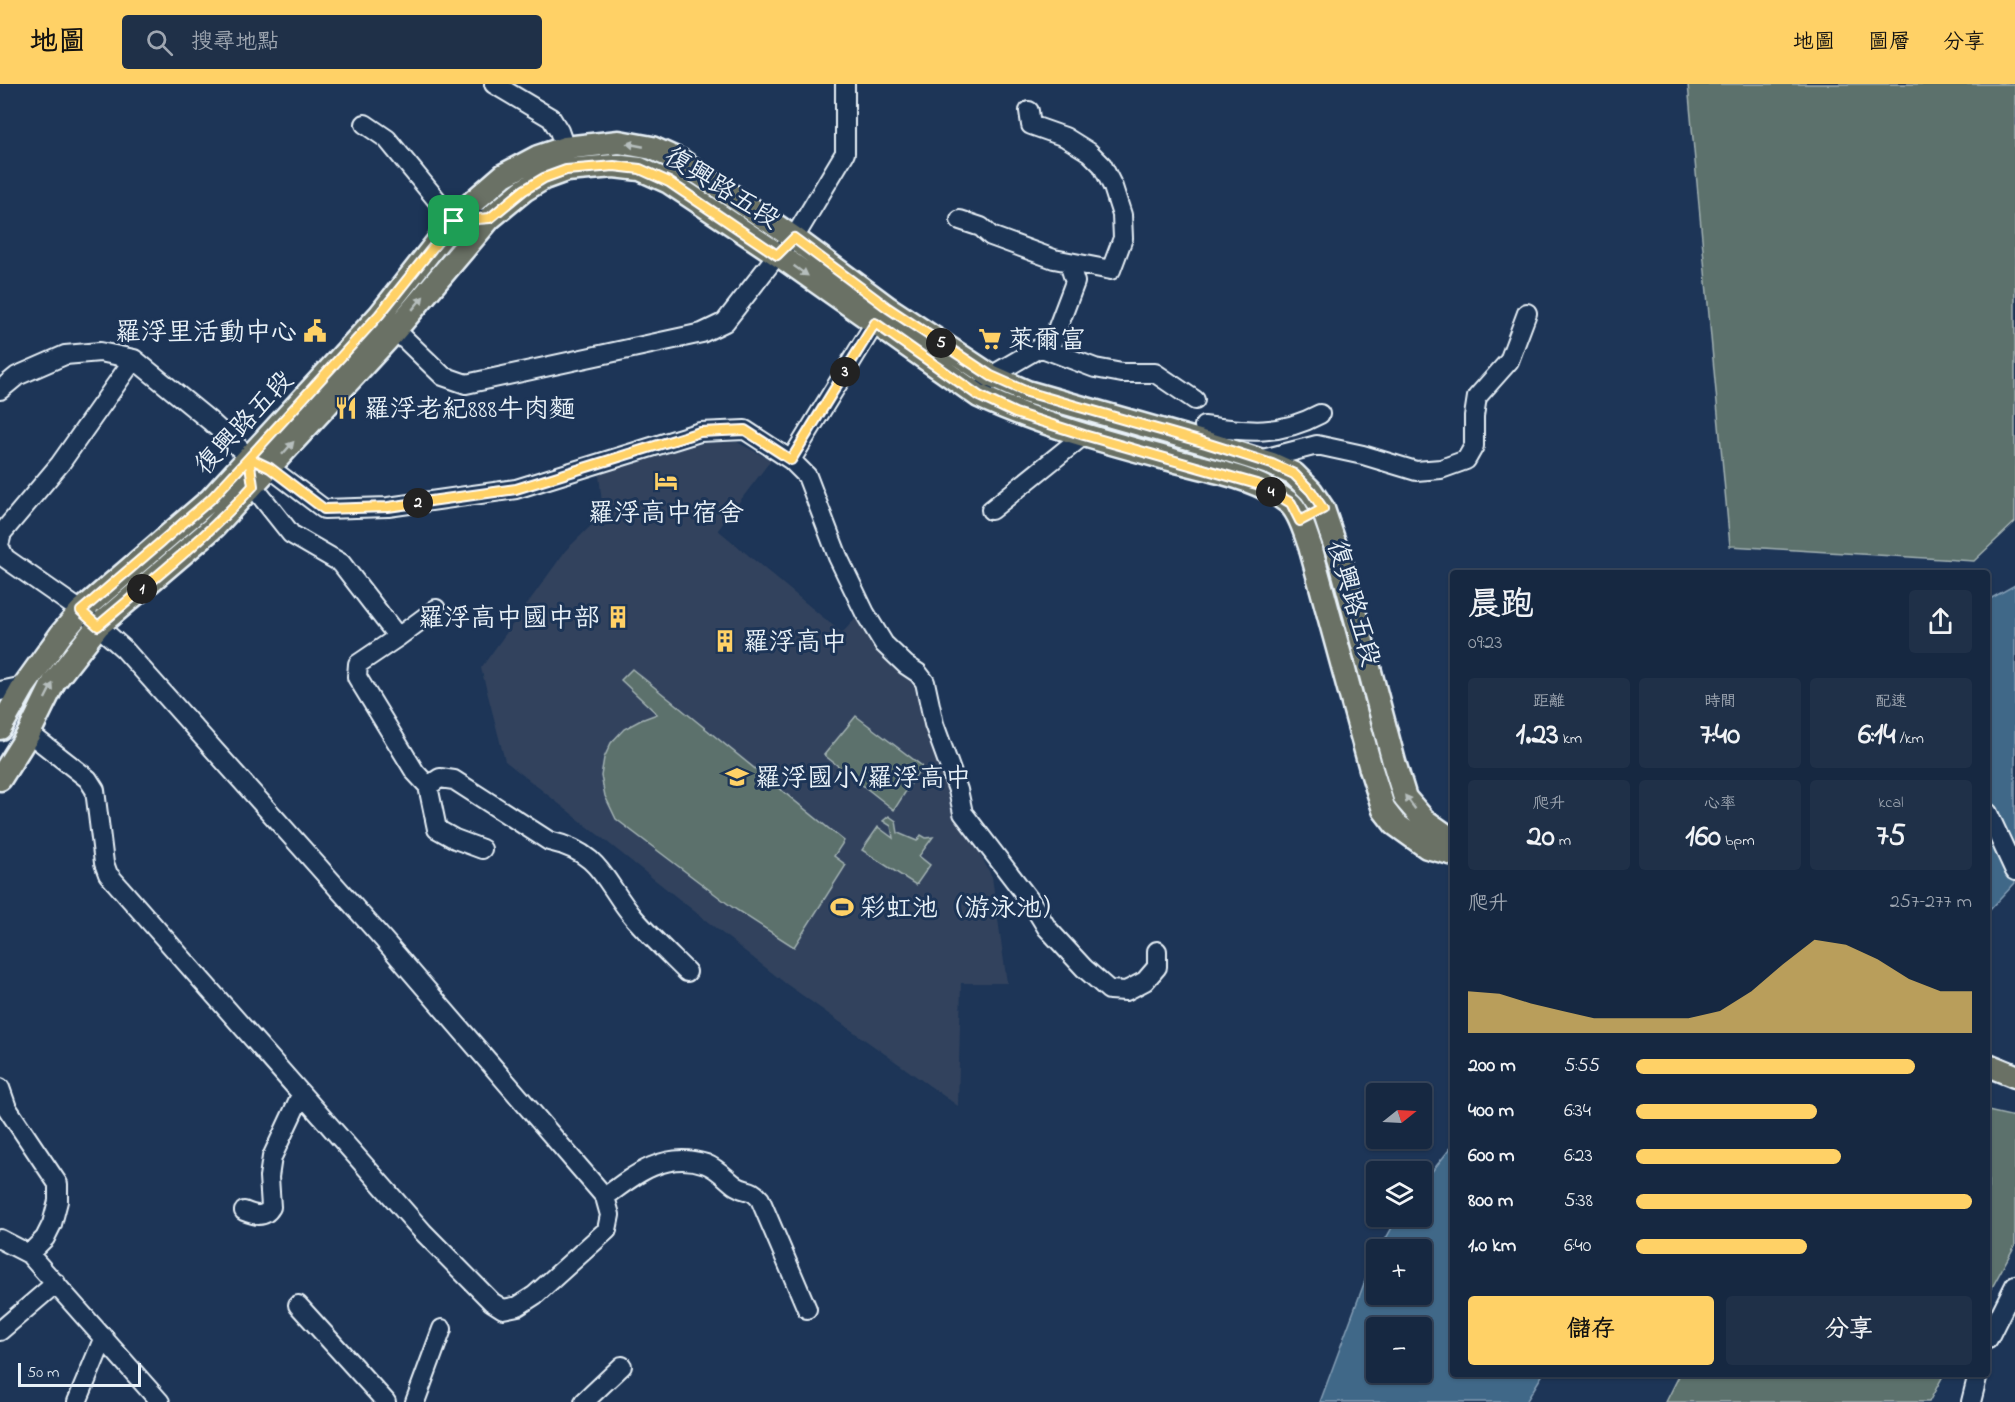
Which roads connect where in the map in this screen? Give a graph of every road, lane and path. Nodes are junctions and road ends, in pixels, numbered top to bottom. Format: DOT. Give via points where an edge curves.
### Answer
graph roads {
  1 [pos="494,84"];
  2 [pos="845,84"];
  3 [pos="1029,111"];
  4 [pos="365,124"];
  5 [pos="565,148"];
  6 [pos="490,218"];
  7 [pos="960,220"];
  8 [pos="454,221"];
  9 [pos="794,238"];
  10 [pos="777,255"];
  11 [pos="1069,263"];
  12 [pos="1527,313"];
  13 [pos="882,315"];
  14 [pos="388,322"];
  15 [pos="1042,348"];
  16 [pos="134,359"];
  17 [pos="991,376"];
  18 [pos="0,390"];
  19 [pos="979,396"];
  20 [pos="1195,400"];
  21 [pos="1320,414"];
  22 [pos="1204,426"];
  23 [pos="1084,435"];
  24 [pos="249,458"];
  25 [pos="791,460"];
  26 [pos="1259,460"];
  27 [pos="270,468"];
  28 [pos="253,486"];
  29 [pos="1323,509"];
  30 [pos="991,510"];
  31 [pos="1300,521"];
  32 [pos="0,541"];
  33 [pos="0,548"];
  34 [pos="436,609"];
  35 [pos="81,611"];
  36 [pos="98,626"];
  37 [pos="398,637"];
  38 [pos="24,686"];
  39 [pos="0,691"];
  40 [pos="1381,713"];
  41 [pos="1357,715"];
  42 [pos="0,728"];
  43 [pos="28,733"];
  44 [pos="0,778"];
  45 [pos="428,786"];
  46 [pos="1990,817"];
  47 [pos="1450,838"];
  48 [pos="482,849"];
  49 [pos="1450,853"];
  50 [pos="2015,871"];
  51 [pos="1157,951"];
  52 [pos="687,972"];
  53 [pos="1990,1066"];
  54 [pos="2015,1076"];
  55 [pos="0,1088"];
  56 [pos="302,1095"];
  57 [pos="605,1197"];
  58 [pos="243,1211"];
  59 [pos="0,1239"];
  60 [pos="29,1254"];
  61 [pos="56,1283"];
  62 [pos="2015,1285"];
  63 [pos="298,1305"];
  64 [pos="807,1309"];
  65 [pos="442,1329"];
  66 [pos="0,1331"];
  67 [pos="1990,1335"];
  68 [pos="104,1337"];
  69 [pos="622,1366"];
  70 [pos="1977,1377"];
  71 [pos="77,1402"];
  72 [pos="160,1402"];
  73 [pos="386,1402"];
  74 [pos="415,1402"];
  75 [pos="584,1402"];
  76 [pos="1971,1402"];
  1 -- 5 [label="street" via="550,118"];
  2 -- 9 [label="street" via="844,153"];
  3 -- 11 [label="street" via="1031,125 1065,137 1102,165 1122,215 1123,238 1111,270"];
  4 -- 8 [label="street" via="387,140"];
  5 -- 8 [label="main road, 復興路五段" via="504,175"];
  9 -- 5 [label="main road, 復興路五段, one-way" via="681,161 652,148 619,142"];
  6 -- 8 [label="street"];
  6 -- 10 [label="main road, 復興路五段" via="524,190 566,170 614,166 640,169 669,182"];
  14 -- 6 [label="main road, 復興路五段, one-way"];
  7 -- 11 [label="street" via="981,227 991,236"];
  8 -- 14 [label="main road, 復興路五段"];
  9 -- 10 [label="street"];
  9 -- 13 [label="main road, 復興路五段"];
  10 -- 13 [label="main road, 復興路五段, one-way"];
  10 -- 14 [label="street" via="725,322 702,333 466,384 443,376"];
  11 -- 15 [label="street" via="1075,282 1053,340"];
  12 -- 26 [label="street" via="1509,361 1477,397 1474,446 1466,460 1441,469 1416,471 1317,445"];
  13 -- 17 [label="main road, 復興路五段"];
  13 -- 19 [label="main road, 復興路五段"];
  13 -- 25 [label="street"];
  14 -- 24 [label="main road, 復興路五段"];
  27 -- 14 [label="main road, 復興路五段, one-way"];
  15 -- 17 [label="street"];
  15 -- 20 [label="street" via="1095,368 1155,373"];
  16 -- 18 [label="street" via="100,352 65,355 17,376"];
  16 -- 24 [label="street"];
  16 -- 32 [label="street" via="60,464 2,533"];
  17 -- 19 [label="street"];
  17 -- 26 [label="main road, 復興路五段" via="1027,392"];
  19 -- 23 [label="main road, 復興路五段" via="1015,413"];
  21 -- 22 [label="street" via="1301,424 1271,431"];
  23 -- 30 [label="street"];
  23 -- 31 [label="main road, 復興路五段" via="1260,485 1291,503"];
  24 -- 27 [label="street"];
  24 -- 28 [label="street"];
  24 -- 35 [label="main road, 復興路五段" via="211,499"];
  25 -- 27 [label="street" via="745,430 700,432 516,489 388,507 324,509"];
  25 -- 51 [label="street" via="807,476 838,557 880,639 925,682 934,724 963,813 1047,928 1109,990 1126,991 1145,981 1157,967"];
  26 -- 29 [label="main road, 復興路五段" via="1294,474"];
  27 -- 28 [label="main road, 復興路五段"];
  28 -- 36 [label="main road, 復興路五段" via="214,527"];
  28 -- 37 [label="street" via="291,534 341,563"];
  29 -- 31 [label="main road"];
  29 -- 40 [label="main road, 復興路五段"];
  31 -- 41 [label="main road, 復興路五段"];
  33 -- 35 [label="street" via="5,558"];
  34 -- 37 [label="street"];
  35 -- 36 [label="street"];
  35 -- 38 [label="main road, 復興路五段"];
  43 -- 36 [label="main road, 復興路五段, one-way" via="54,682"];
  36 -- 57 [label="street" via="124,650 383,939"];
  37 -- 45 [label="street" via="358,664 357,677 415,772"];
  38 -- 39 [label="street"];
  38 -- 42 [label="main road, 復興路五段"];
  40 -- 41 [label="main road"];
  47 -- 40 [label="main road, 復興路五段, one-way" via="1424,820 1405,798"];
  41 -- 49 [label="main road, 復興路五段" via="1384,810 1395,824 1427,847"];
  43 -- 44 [label="main road, 復興路五段"];
  43 -- 56 [label="street" via="88,779 95,790 108,874"];
  45 -- 48 [label="street" via="437,829"];
  45 -- 52 [label="street" via="440,778 454,780 549,841 567,845 593,862 634,918"];
  46 -- 50 [label="street"];
  53 -- 54 [label="main road"];
  55 -- 60 [label="street" via="7,1108 58,1184 52,1224"];
  56 -- 57 [label="street" via="423,1232 503,1309 518,1306 535,1295 607,1230 610,1215"];
  56 -- 58 [label="street" via="269,1167 268,1213 253,1215"];
  57 -- 64 [label="street" via="661,1161 687,1160 723,1173 737,1187 754,1191 760,1199"];
  59 -- 60 [label="street"];
  60 -- 61 [label="street"];
  61 -- 66 [label="street"];
  61 -- 68 [label="street"];
  62 -- 67 [label="street"];
  63 -- 73 [label="street"];
  65 -- 74 [label="street"];
  68 -- 71 [label="street"];
  68 -- 72 [label="street"];
  69 -- 75 [label="street"];
  70 -- 76 [label="street"];
}
